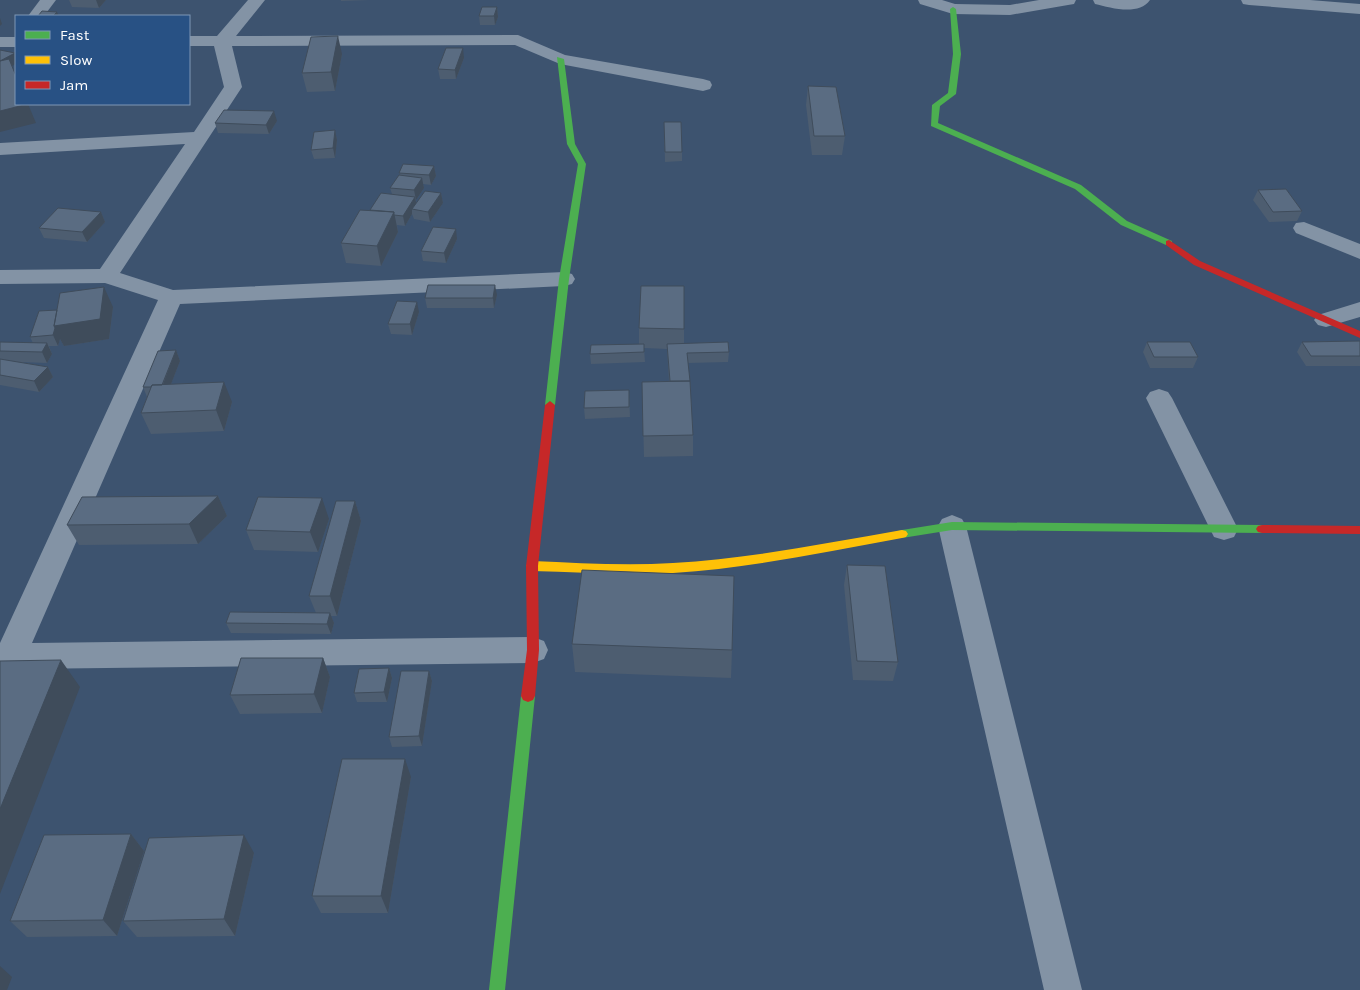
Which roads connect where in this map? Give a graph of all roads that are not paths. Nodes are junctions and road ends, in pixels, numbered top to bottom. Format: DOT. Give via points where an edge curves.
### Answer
graph roads {
  1 [pos="48,0"];
  2 [pos="257,0"];
  3 [pos="926,0"];
  4 [pos="1068,0"];
  5 [pos="1101,0"];
  6 [pos="1142,0"];
  7 [pos="1249,0"];
  8 [pos="953,9"];
  9 [pos="1360,9"];
  10 [pos="37,15"];
  11 [pos="190,41"];
  12 [pos="222,41"];
  13 [pos="0,42"];
  14 [pos="15,42"];
  15 [pos="560,59"];
  16 [pos="703,85"];
  17 [pos="200,137"];
  18 [pos="0,149"];
  19 [pos="1304,228"];
  20 [pos="1360,252"];
  21 [pos="107,276"];
  22 [pos="0,277"];
  23 [pos="564,278"];
  24 [pos="171,297"];
  25 [pos="1360,309"];
  26 [pos="1326,320"];
  27 [pos="1360,335"];
  28 [pos="1159,398"];
  29 [pos="952,526"];
  30 [pos="1224,529"];
  31 [pos="1360,530"];
  32 [pos="532,566"];
  33 [pos="533,650"];
  34 [pos="4,664"];
  35 [pos="497,990"];
  36 [pos="1062,990"];
  1 -- 10 [label="street"];
  2 -- 12 [label="street"];
  3 -- 8 [label="street"];
  4 -- 8 [label="street" via="1010,10"];
  5 -- 6 [label="street" via="1133,5"];
  7 -- 9 [label="street"];
  8 -- 26 [label="street" via="958,54 952,94 936,105 934,124 1078,187 1124,224 1171,244 1198,264"];
  11 -- 12 [label="street"];
  12 -- 15 [label="street" via="518,40"];
  12 -- 17 [label="street" via="233,86"];
  13 -- 14 [label="street"];
  15 -- 16 [label="street"];
  15 -- 23 [label="street" via="571,144 582,164"];
  17 -- 18 [label="street"];
  17 -- 21 [label="street"];
  19 -- 20 [label="street"];
  21 -- 22 [label="street"];
  21 -- 24 [label="street"];
  23 -- 24 [label="street"];
  23 -- 32 [label="street"];
  24 -- 34 [label="street"];
  25 -- 26 [label="street"];
  26 -- 27 [label="street"];
  28 -- 30 [label="street"];
  29 -- 30 [label="street"];
  29 -- 32 [label="street" via="775,556 673,568"];
  29 -- 36 [label="street"];
  30 -- 31 [label="street"];
  32 -- 33 [label="street"];
  33 -- 34 [label="street"];
  33 -- 35 [label="street"];
}
